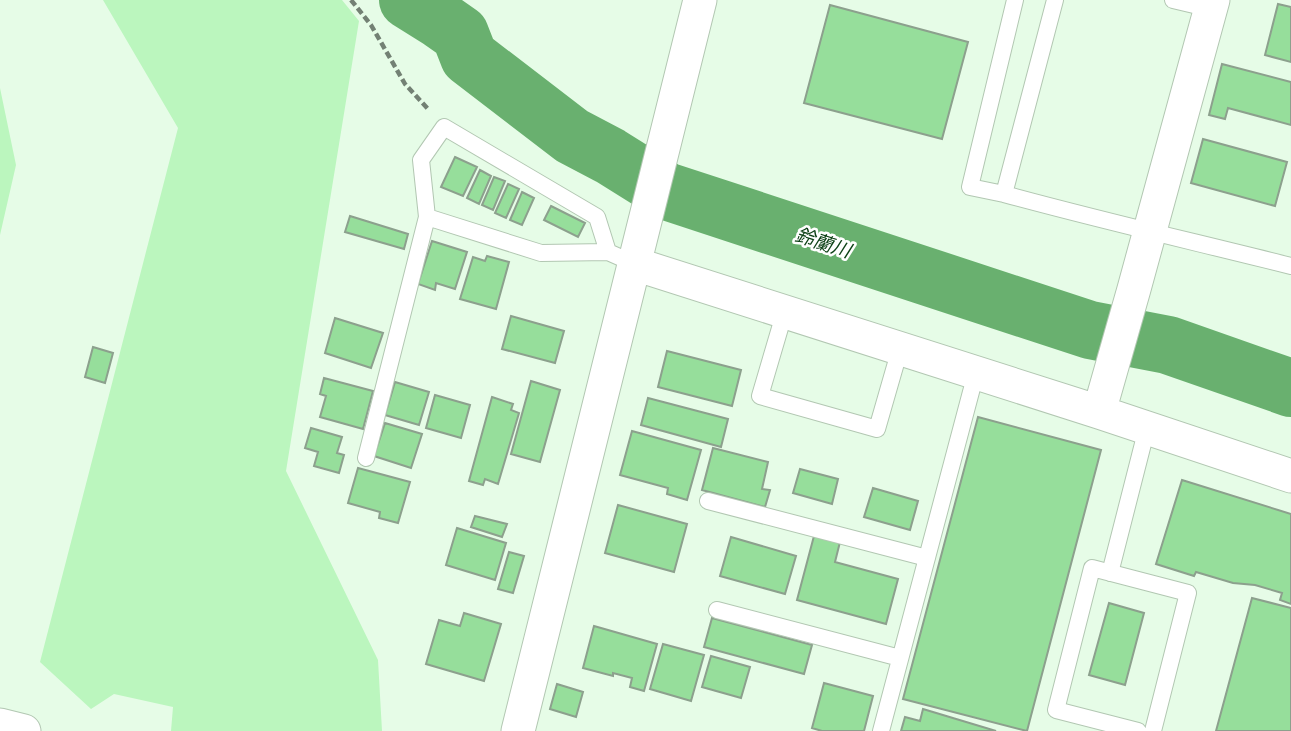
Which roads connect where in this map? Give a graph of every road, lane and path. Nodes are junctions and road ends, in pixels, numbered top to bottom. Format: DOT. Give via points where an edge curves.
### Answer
graph roads {
  1 [pos="351,0"];
  2 [pos="700,0"];
  3 [pos="1014,0"];
  4 [pos="1055,0"];
  5 [pos="1173,0"];
  6 [pos="1212,4"];
  7 [pos="444,127"];
  8 [pos="1004,194"];
  9 [pos="428,217"];
  10 [pos="1150,230"];
  11 [pos="622,258"];
  12 [pos="1291,266"];
  13 [pos="785,311"];
  14 [pos="900,349"];
  15 [pos="976,373"];
  16 [pos="1099,412"];
  17 [pos="1147,428"];
  18 [pos="366,458"];
  19 [pos="1291,476"];
  20 [pos="708,501"];
  21 [pos="927,558"];
  22 [pos="1110,573"];
  23 [pos="717,610"];
  24 [pos="900,658"];
  25 [pos="0,724"];
  26 [pos="1085,724"];
  27 [pos="24,731"];
  28 [pos="519,731"];
  29 [pos="881,731"];
  30 [pos="1138,731"];
  31 [pos="1153,731"];
  1 -- 7 [label="path" via="405,84"];
  2 -- 11 [label="street" via="646,221"];
  3 -- 8 [label="lane" via="970,187"];
  4 -- 8 [label="lane"];
  5 -- 6 [label="lane"];
  6 -- 10 [label="street"];
  7 -- 9 [label="lane" via="421,160"];
  7 -- 11 [label="lane" via="597,217"];
  8 -- 10 [label="lane"];
  9 -- 11 [label="lane" via="541,253"];
  9 -- 18 [label="lane"];
  10 -- 12 [label="lane"];
  10 -- 16 [label="street"];
  11 -- 13 [label="street"];
  11 -- 28 [label="street"];
  13 -- 14 [label="street"];
  13 -- 14 [label="lane" via="760,396 877,429"];
  14 -- 15 [label="street"];
  15 -- 16 [label="street"];
  15 -- 21 [label="lane"];
  16 -- 17 [label="street"];
  17 -- 19 [label="street"];
  17 -- 22 [label="lane"];
  20 -- 21 [label="lane"];
  21 -- 24 [label="lane"];
  22 -- 26 [label="lane" via="1092,568 1056,710"];
  22 -- 31 [label="lane" via="1188,593"];
  23 -- 24 [label="lane"];
  24 -- 29 [label="lane"];
  25 -- 27 [label="street"];
  26 -- 30 [label="lane"];
}
